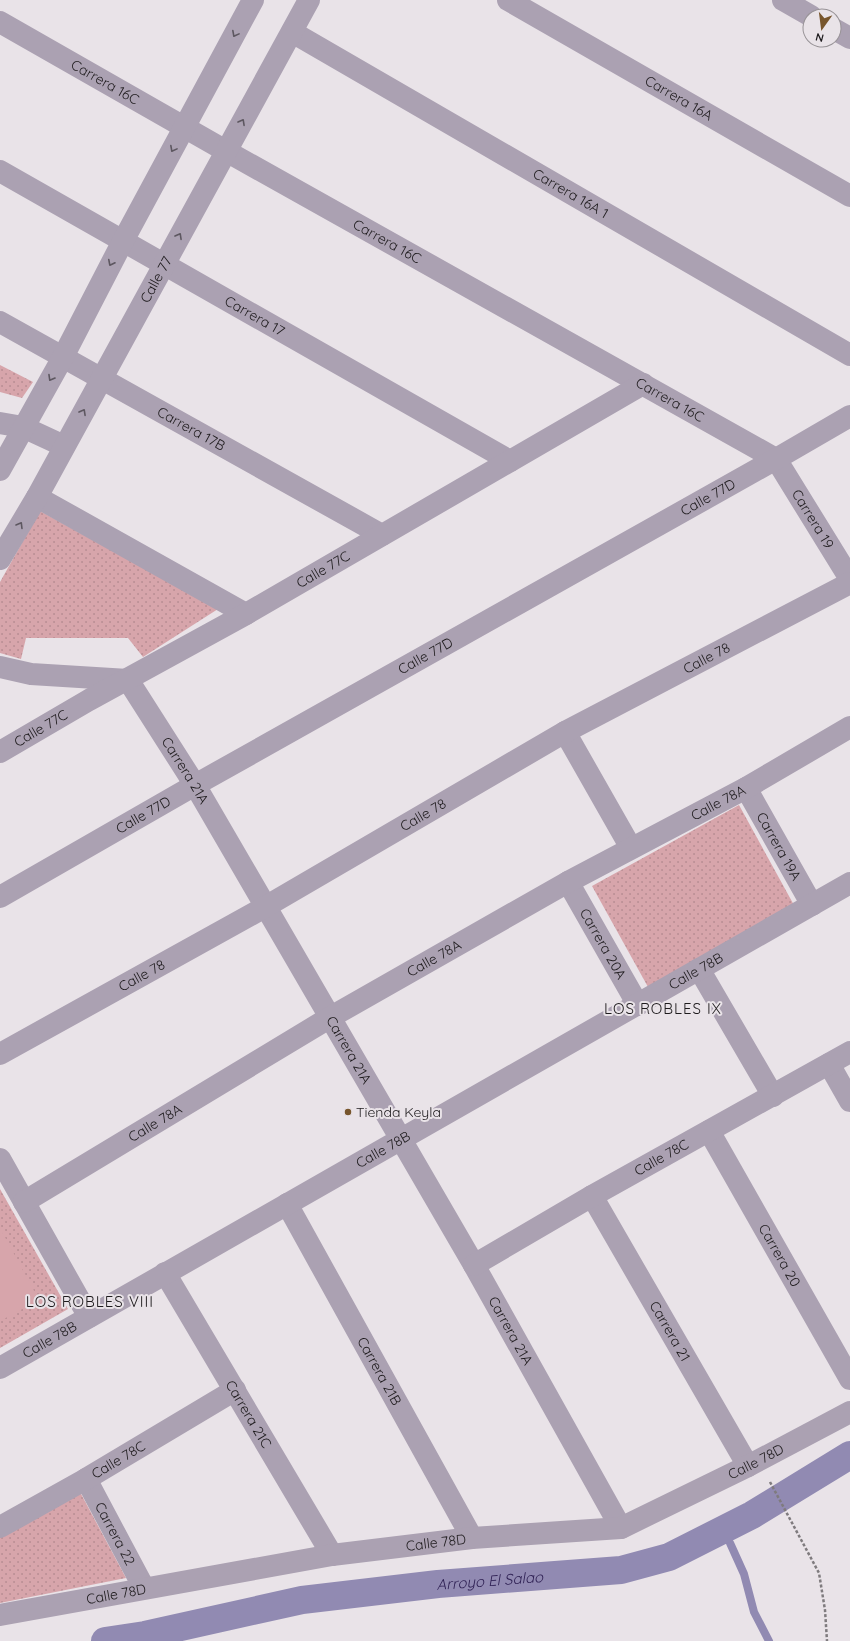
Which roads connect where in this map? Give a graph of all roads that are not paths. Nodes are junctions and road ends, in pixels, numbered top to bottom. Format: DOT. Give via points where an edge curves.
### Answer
graph roads {
  1 [pos="309,0"];
  2 [pos="508,0"];
  3 [pos="783,0"];
  4 [pos="247,2"];
  5 [pos="802,11"];
  6 [pos="0,22"];
  7 [pos="292,32"];
  8 [pos="184,128"];
  9 [pos="226,151"];
  10 [pos="0,171"];
  11 [pos="850,196"];
  12 [pos="123,240"];
  13 [pos="164,263"];
  14 [pos="0,322"];
  15 [pos="850,356"];
  16 [pos="63,357"];
  17 [pos="102,378"];
  18 [pos="643,384"];
  19 [pos="850,416"];
  20 [pos="0,423"];
  21 [pos="23,427"];
  22 [pos="64,446"];
  23 [pos="776,459"];
  24 [pos="510,461"];
  25 [pos="0,470"];
  26 [pos="36,497"];
  27 [pos="382,535"];
  28 [pos="0,559"];
  29 [pos="849,576"];
  30 [pos="246,614"];
  31 [pos="0,667"];
  32 [pos="128,680"];
  33 [pos="850,728"];
  34 [pos="565,732"];
  35 [pos="0,752"];
  36 [pos="195,785"];
  37 [pos="746,788"];
  38 [pos="631,848"];
  39 [pos="568,882"];
  40 [pos="850,883"];
  41 [pos="0,897"];
  42 [pos="812,905"];
  43 [pos="265,907"];
  44 [pos="699,969"];
  45 [pos="638,1005"];
  46 [pos="329,1018"];
  47 [pos="850,1052"];
  48 [pos="0,1054"];
  49 [pos="829,1064"];
  50 [pos="773,1096"];
  51 [pos="850,1101"];
  52 [pos="708,1131"];
  53 [pos="400,1139"];
  54 [pos="0,1159"];
  55 [pos="592,1196"];
  56 [pos="24,1202"];
  57 [pos="287,1204"];
  58 [pos="474,1265"];
  59 [pos="165,1274"];
  60 [pos="89,1317"];
  61 [pos="0,1368"];
  62 [pos="850,1379"];
  63 [pos="235,1390"];
  64 [pos="850,1412"];
  65 [pos="748,1466"];
  66 [pos="86,1478"];
  67 [pos="0,1527"];
  68 [pos="621,1528"];
  69 [pos="472,1538"];
  70 [pos="332,1554"];
  71 [pos="144,1588"];
  72 [pos="0,1615"];
  1 -- 7 [label="street, Calle 77"];
  2 -- 11 [label="street, Carrera 16A"];
  3 -- 5 [label="street"];
  4 -- 8 [label="street, one-way"];
  6 -- 8 [label="street, Carrera 16C"];
  9 -- 7 [label="street, Calle 77, one-way"];
  7 -- 15 [label="street, Carrera 16A 1"];
  8 -- 9 [label="street, Carrera 16C"];
  8 -- 12 [label="street, one-way"];
  13 -- 9 [label="street, Calle 77, one-way"];
  9 -- 18 [label="street, Carrera 16C"];
  10 -- 12 [label="street, Carrera 17"];
  12 -- 13 [label="street, Carrera 17"];
  12 -- 16 [label="street, one-way"];
  13 -- 17 [label="street, Calle 77"];
  13 -- 24 [label="street, Carrera 17"];
  14 -- 16 [label="street, Carrera 17B"];
  16 -- 17 [label="street, Carrera 17B"];
  16 -- 21 [label="street, one-way"];
  22 -- 17 [label="street, Calle 77, one-way"];
  17 -- 27 [label="street, Carrera 17B"];
  18 -- 23 [label="street, Carrera 16C"];
  18 -- 24 [label="street, Calle 77C"];
  19 -- 23 [label="street, Calle 77D"];
  20 -- 21 [label="street"];
  21 -- 22 [label="street"];
  21 -- 25 [label="street"];
  22 -- 26 [label="street, Calle 77"];
  23 -- 29 [label="street, Carrera 19"];
  23 -- 36 [label="street, Calle 77D"];
  24 -- 27 [label="street, Calle 77C"];
  28 -- 26 [label="street, Calle 77, one-way"];
  26 -- 30 [label="street"];
  27 -- 30 [label="street, Calle 77C"];
  29 -- 34 [label="street, Calle 78"];
  30 -- 32 [label="street, Calle 77C"];
  31 -- 32 [label="street" via="31,674"];
  32 -- 35 [label="street, Calle 77C"];
  32 -- 36 [label="street, Carrera 21A"];
  33 -- 37 [label="street, Calle 78A"];
  34 -- 38 [label="street"];
  34 -- 43 [label="street, Calle 78"];
  36 -- 41 [label="street, Calle 77D"];
  36 -- 43 [label="street, Carrera 21A"];
  37 -- 38 [label="street, Calle 78A"];
  37 -- 42 [label="street, Carrera 19A"];
  38 -- 39 [label="street, Calle 78A"];
  39 -- 45 [label="street, Carrera 20A"];
  39 -- 46 [label="street, Calle 78A"];
  40 -- 42 [label="street, Calle 78B"];
  42 -- 44 [label="street, Calle 78B"];
  43 -- 46 [label="street, Carrera 21A"];
  43 -- 48 [label="street, Calle 78"];
  44 -- 45 [label="street, Calle 78B"];
  44 -- 50 [label="street"];
  45 -- 53 [label="street, Calle 78B"];
  46 -- 53 [label="street, Carrera 21A"];
  46 -- 56 [label="street, Calle 78A"];
  47 -- 49 [label="street, Calle 78C"];
  49 -- 50 [label="street, Calle 78C"];
  49 -- 51 [label="street"];
  50 -- 52 [label="street, Calle 78C"];
  52 -- 55 [label="street, Calle 78C"];
  52 -- 62 [label="street, Carrera 20"];
  53 -- 57 [label="street, Calle 78B"];
  53 -- 58 [label="street, Carrera 21A"];
  54 -- 56 [label="street"];
  55 -- 58 [label="street, Calle 78C"];
  55 -- 65 [label="street, Carrera 21"];
  56 -- 60 [label="street"];
  57 -- 59 [label="street, Calle 78B"];
  57 -- 69 [label="street, Carrera 21B"];
  58 -- 68 [label="street, Carrera 21A"];
  59 -- 60 [label="street, Calle 78B"];
  59 -- 63 [label="street, Carrera 21C"];
  60 -- 61 [label="street, Calle 78B"];
  63 -- 66 [label="street, Calle 78C"];
  63 -- 70 [label="street, Carrera 21C"];
  64 -- 65 [label="street, Calle 78D"];
  65 -- 68 [label="street, Calle 78D"];
  66 -- 67 [label="street, Calle 78C"];
  66 -- 71 [label="street, Carrera 22"];
  68 -- 69 [label="street, Calle 78D"];
  69 -- 70 [label="street, Calle 78D"];
  70 -- 71 [label="street, Calle 78D"];
  71 -- 72 [label="street, Calle 78D"];
}
